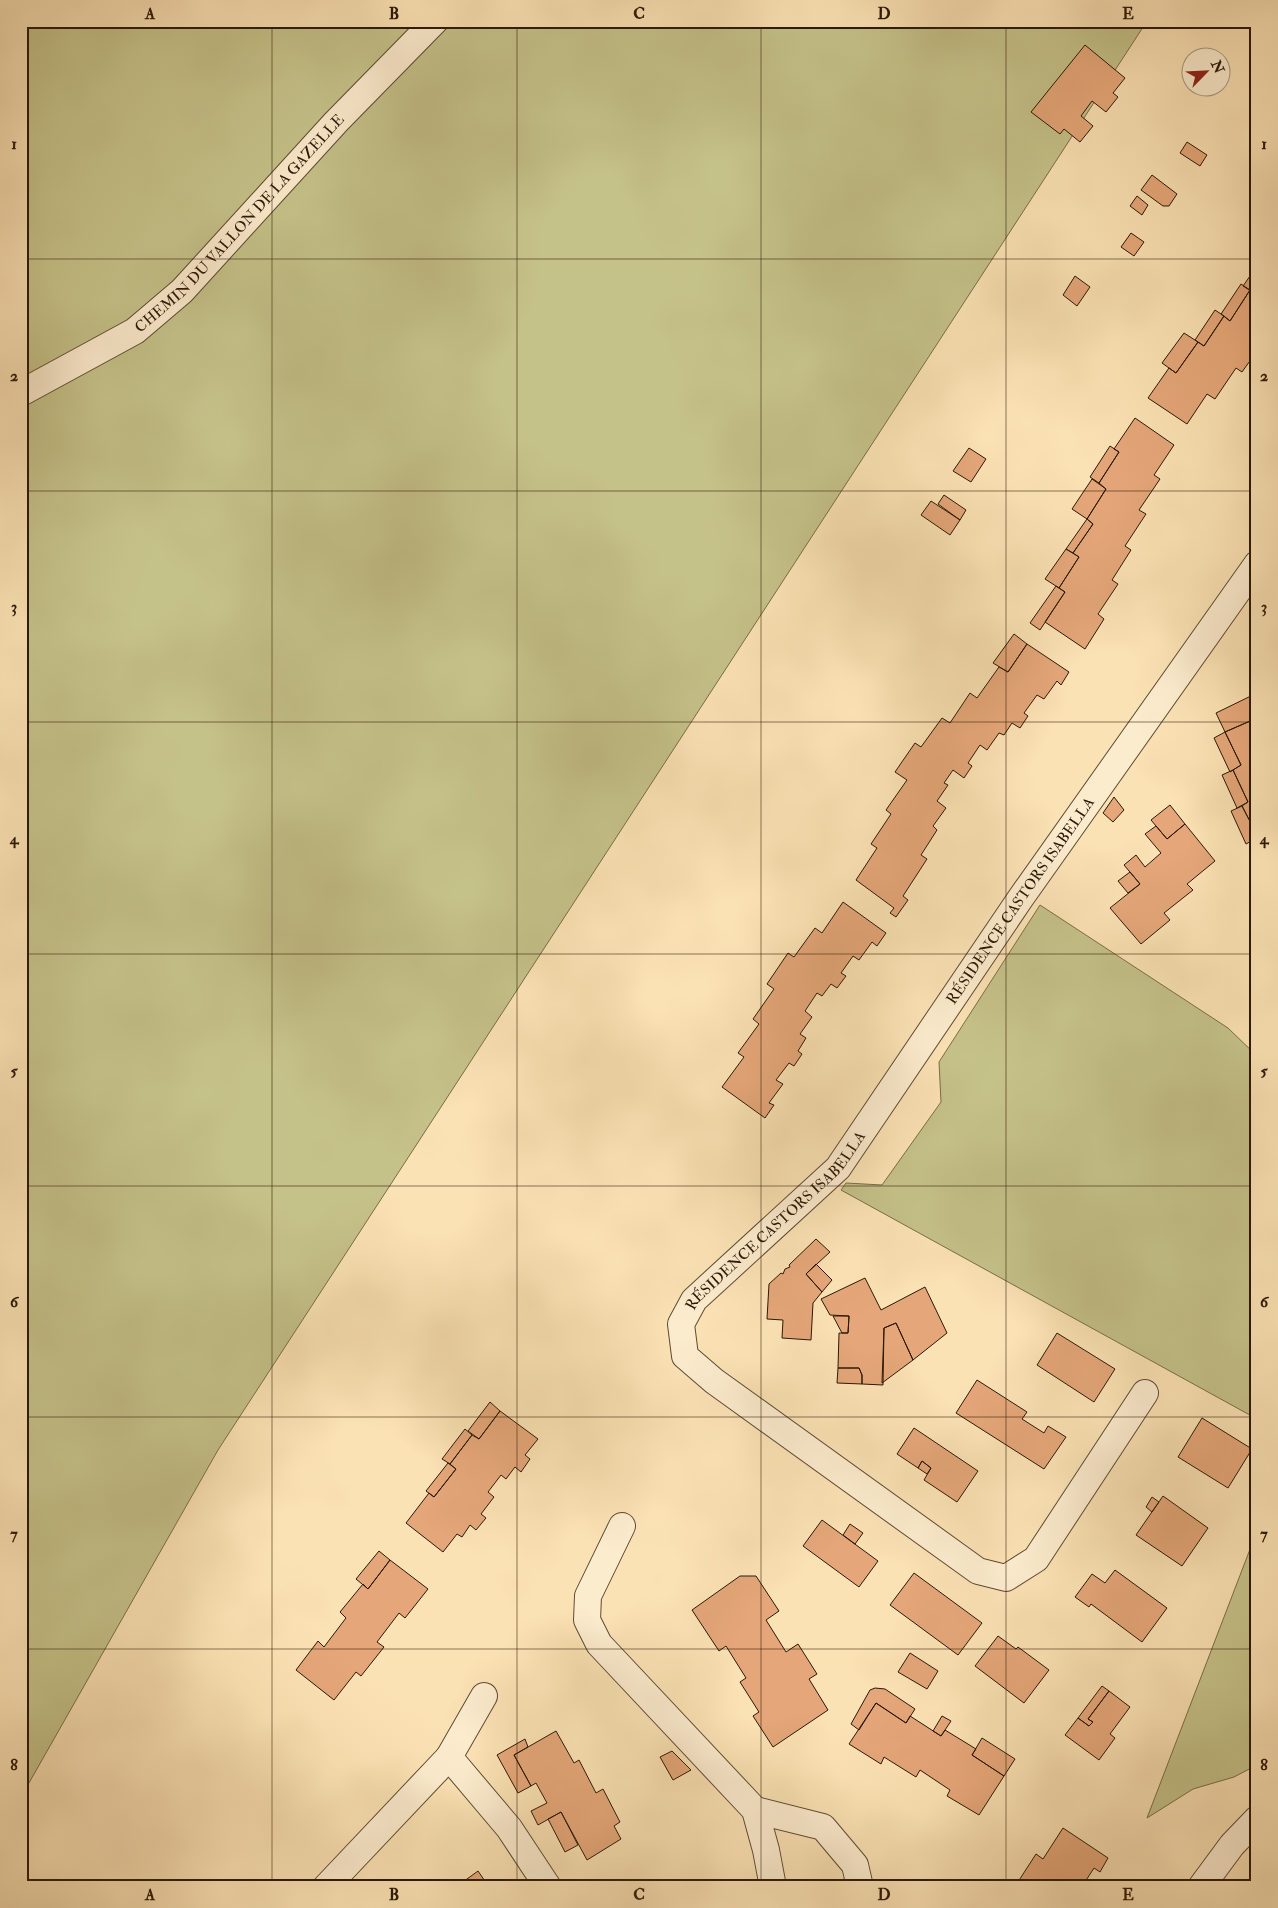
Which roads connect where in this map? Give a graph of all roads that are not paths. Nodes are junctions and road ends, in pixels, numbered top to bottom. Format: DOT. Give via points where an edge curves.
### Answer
graph roads {
  1 [pos="435,21"];
  2 [pos="21,393"];
  3 [pos="1254,580"];
  4 [pos="1145,1393"];
  5 [pos="622,1526"];
  6 [pos="484,1696"];
  7 [pos="449,1757"];
  8 [pos="755,1810"];
  9 [pos="1257,1819"];
  10 [pos="326,1887"];
  11 [pos="548,1887"];
  12 [pos="773,1887"];
  13 [pos="860,1887"];
  14 [pos="1202,1887"];
  1 -- 2 [label="street, CHEMIN DU VALLON DE LA GAZELLE" via="336,122 182,291 135,331"];
  3 -- 4 [label="street, RÉSIDENCE CASTORS ISABELLA" via="1020,899 838,1168 694,1300 681,1324 686,1356 714,1381 978,1571 1006,1578 1036,1559"];
  5 -- 8 [label="street" via="588,1596 587,1620 599,1644"];
  6 -- 7 [label="street"];
  7 -- 10 [label="street"];
  7 -- 11 [label="street" via="509,1828"];
  8 -- 12 [label="street"];
  8 -- 13 [label="street" via="823,1827 855,1865"];
  9 -- 14 [label="street" via="1232,1845"];
}
